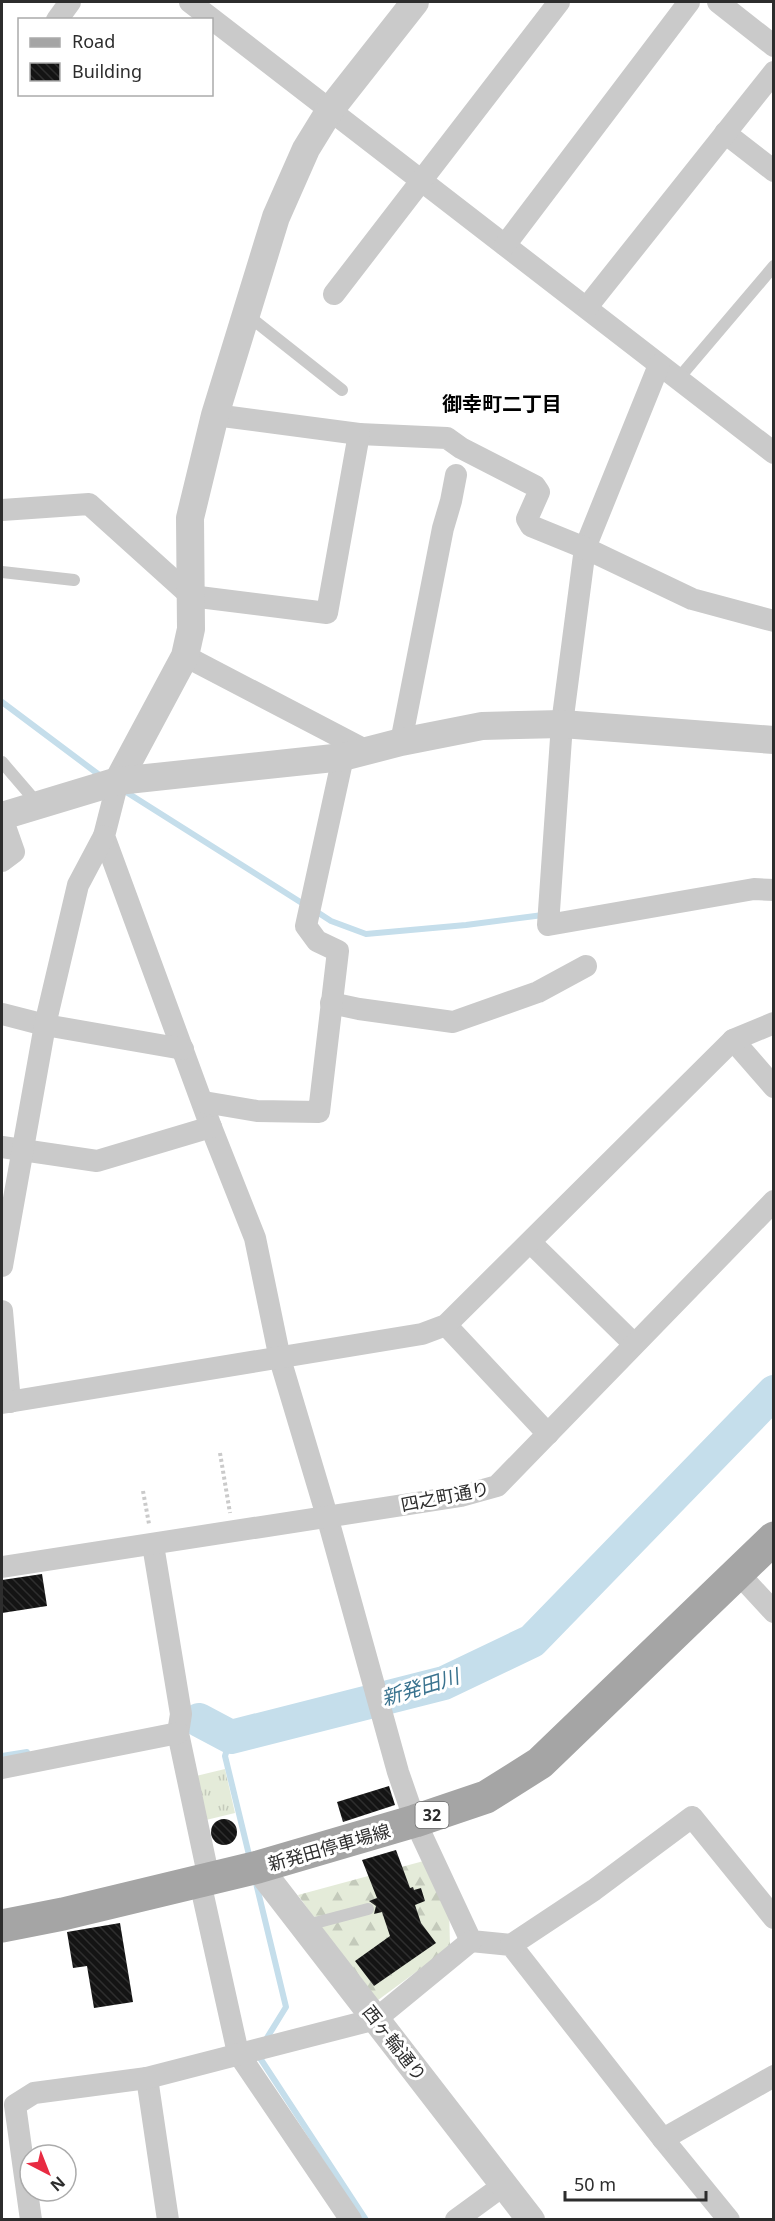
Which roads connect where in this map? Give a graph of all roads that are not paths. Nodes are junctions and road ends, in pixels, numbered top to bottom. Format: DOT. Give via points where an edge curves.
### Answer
graph roads {
  1 [pos="70,2"];
  2 [pos="190,2"];
  3 [pos="415,2"];
  4 [pos="559,2"];
  5 [pos="689,2"];
  6 [pos="718,2"];
  7 [pos="58,18"];
  8 [pos="211,18"];
  9 [pos="213,20"];
  10 [pos="774,46"];
  11 [pos="774,72"];
  12 [pos="330,110"];
  13 [pos="725,133"];
  14 [pos="774,171"];
  15 [pos="421,180"];
  16 [pos="505,245"];
  17 [pos="774,266"];
  18 [pos="334,294"];
  19 [pos="587,307"];
  20 [pos="246,314"];
  21 [pos="659,365"];
  22 [pos="678,379"];
  23 [pos="342,390"];
  24 [pos="215,416"];
  25 [pos="359,434"];
  26 [pos="774,453"];
  27 [pos="456,475"];
  28 [pos="2,508"];
  29 [pos="585,548"];
  30 [pos="2,572"];
  31 [pos="74,580"];
  32 [pos="191,596"];
  33 [pos="774,621"];
  34 [pos="185,657"];
  35 [pos="562,724"];
  36 [pos="774,740"];
  37 [pos="401,742"];
  38 [pos="355,754"];
  39 [pos="2,762"];
  40 [pos="118,781"];
  41 [pos="38,805"];
  42 [pos="2,817"];
  43 [pos="104,836"];
  44 [pos="2,861"];
  45 [pos="774,890"];
  46 [pos="586,966"];
  47 [pos="332,1003"];
  48 [pos="2,1014"];
  49 [pos="774,1023"];
  50 [pos="45,1025"];
  51 [pos="733,1040"];
  52 [pos="183,1049"];
  53 [pos="774,1087"];
  54 [pos="204,1102"];
  55 [pos="211,1127"];
  56 [pos="11,1149"];
  57 [pos="774,1201"];
  58 [pos="531,1243"];
  59 [pos="2,1266"];
  60 [pos="2,1311"];
  61 [pos="446,1325"];
  62 [pos="634,1344"];
  63 [pos="280,1359"];
  64 [pos="6,1402"];
  65 [pos="548,1434"];
  66 [pos="327,1516"];
  67 [pos="774,1538"];
  68 [pos="153,1545"];
  69 [pos="2,1567"];
  70 [pos="738,1573"];
  71 [pos="774,1612"];
  72 [pos="180,1723"];
  73 [pos="2,1768"];
  74 [pos="415,1821"];
  75 [pos="258,1867"];
  76 [pos="204,1880"];
  77 [pos="368,1909"];
  78 [pos="774,1918"];
  79 [pos="315,1923"];
  80 [pos="2,1926"];
  81 [pos="471,1941"];
  82 [pos="511,1945"];
  83 [pos="376,2019"];
  84 [pos="238,2053"];
  85 [pos="774,2076"];
  86 [pos="147,2078"];
  87 [pos="10,2127"];
  88 [pos="663,2139"];
  89 [pos="504,2185"];
  90 [pos="31,2220"];
  91 [pos="168,2220"];
  92 [pos="351,2220"];
  93 [pos="456,2220"];
  94 [pos="531,2220"];
  95 [pos="729,2220"];
  1 -- 7 [label="street"];
  2 -- 8 [label="street"];
  3 -- 12 [label="street"];
  4 -- 15 [label="street"];
  5 -- 16 [label="street"];
  6 -- 10 [label="street"];
  9 -- 12 [label="street"];
  11 -- 13 [label="street"];
  12 -- 15 [label="street"];
  12 -- 20 [label="street" via="306,149 276,217"];
  13 -- 14 [label="street"];
  13 -- 19 [label="street"];
  15 -- 16 [label="street"];
  15 -- 18 [label="street"];
  16 -- 19 [label="street"];
  17 -- 22 [label="lane"];
  19 -- 21 [label="street"];
  20 -- 23 [label="lane"];
  20 -- 24 [label="street"];
  21 -- 22 [label="street"];
  21 -- 29 [label="street"];
  22 -- 26 [label="street"];
  24 -- 25 [label="street"];
  24 -- 32 [label="street" via="190,518"];
  25 -- 29 [label="street" via="447,438 535,486 539,492 527,519 531,526"];
  25 -- 32 [label="street" via="327,614"];
  27 -- 37 [label="street"];
  28 -- 32 [label="street" via="89,504"];
  29 -- 33 [label="street" via="692,599"];
  29 -- 35 [label="street"];
  30 -- 31 [label="lane"];
  32 -- 34 [label="street" via="191,629"];
  34 -- 38 [label="street"];
  34 -- 40 [label="street"];
  35 -- 36 [label="street"];
  35 -- 37 [label="street" via="482,726"];
  35 -- 45 [label="street" via="549,926 754,889"];
  37 -- 38 [label="street"];
  38 -- 40 [label="street"];
  38 -- 47 [label="street" via="306,926 317,940 338,951"];
  39 -- 41 [label="lane"];
  40 -- 41 [label="street"];
  40 -- 43 [label="street"];
  41 -- 42 [label="street"];
  42 -- 44 [label="street" via="14,852"];
  43 -- 50 [label="street" via="78,885"];
  43 -- 52 [label="street"];
  46 -- 47 [label="street" via="538,993 453,1022"];
  47 -- 54 [label="street" via="319,1112 257,1111"];
  48 -- 50 [label="street"];
  49 -- 51 [label="street"];
  50 -- 52 [label="street"];
  50 -- 56 [label="street"];
  51 -- 53 [label="street"];
  51 -- 58 [label="street"];
  52 -- 54 [label="street"];
  54 -- 55 [label="street"];
  55 -- 56 [label="street" via="97,1161"];
  55 -- 63 [label="street" via="255,1238"];
  56 -- 59 [label="street"];
  57 -- 62 [label="street, 四之町通り"];
  58 -- 61 [label="street"];
  58 -- 62 [label="street"];
  60 -- 64 [label="street"];
  61 -- 63 [label="street" via="422,1334"];
  61 -- 65 [label="street"];
  62 -- 65 [label="street, 四之町通り"];
  63 -- 64 [label="street"];
  63 -- 66 [label="street"];
  65 -- 66 [label="street, 四之町通り" via="497,1486 461,1496"];
  66 -- 68 [label="street, 四之町通り"];
  66 -- 74 [label="street"];
  67 -- 70 [label="main road, 新発田停車場線 / 32"];
  68 -- 69 [label="street, 四之町通り"];
  68 -- 72 [label="street"];
  70 -- 71 [label="street"];
  70 -- 74 [label="main road, 新発田停車場線 / 32" via="540,1762 486,1797"];
  72 -- 73 [label="street"];
  72 -- 76 [label="street"];
  74 -- 75 [label="main road, 新発田停車場線 / 32"];
  74 -- 81 [label="street"];
  75 -- 76 [label="main road, 新発田停車場線 / 32"];
  75 -- 83 [label="street, 西ヶ輪通り"];
  76 -- 80 [label="main road, 新発田停車場線 / 32"];
  76 -- 84 [label="street"];
  77 -- 79 [label="lane"];
  78 -- 82 [label="street" via="692,1817 594,1890"];
  81 -- 82 [label="street"];
  81 -- 83 [label="street"];
  82 -- 88 [label="street"];
  83 -- 84 [label="street"];
  83 -- 89 [label="street, 西ヶ輪通り"];
  84 -- 86 [label="street"];
  84 -- 92 [label="street"];
  85 -- 88 [label="street"];
  86 -- 87 [label="street" via="34,2093 15,2105"];
  86 -- 91 [label="street"];
  87 -- 90 [label="street"];
  88 -- 95 [label="street"];
  89 -- 93 [label="street"];
  89 -- 94 [label="street, 西ヶ輪通り"];
}
